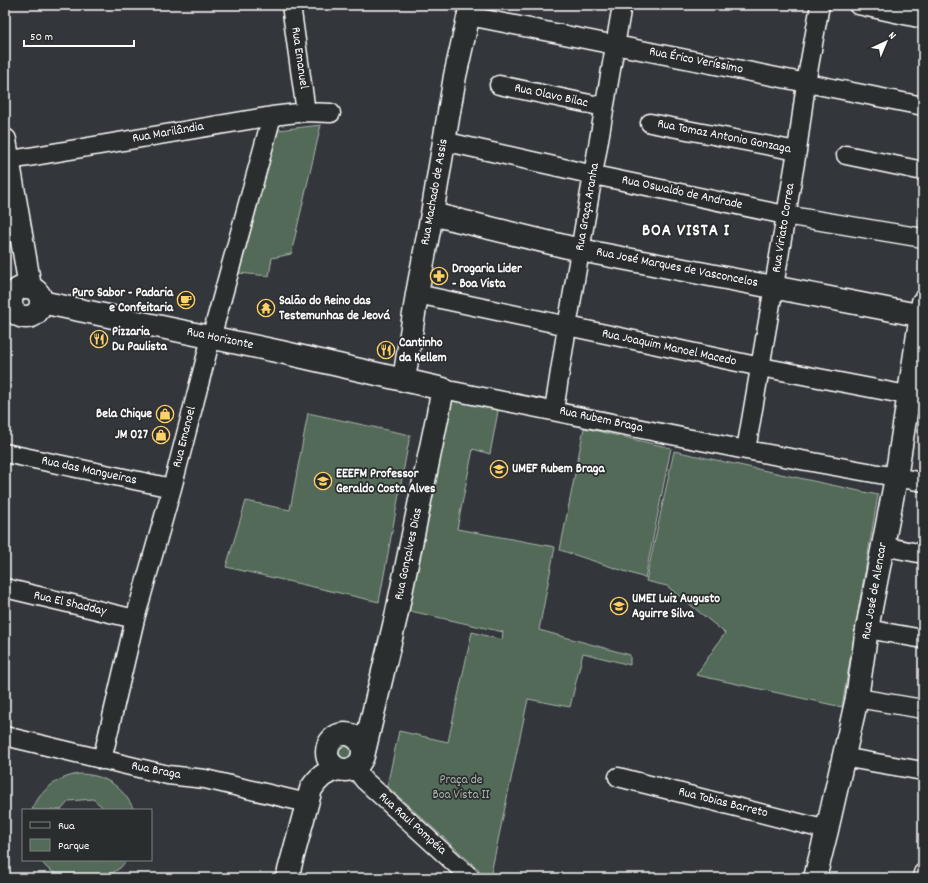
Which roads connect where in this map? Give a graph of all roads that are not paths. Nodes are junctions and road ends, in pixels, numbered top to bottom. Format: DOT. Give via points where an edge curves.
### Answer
graph roads {
  1 [pos="291,5"];
  2 [pos="622,5"];
  3 [pos="820,5"];
  4 [pos="858,5"];
  5 [pos="470,10"];
  6 [pos="923,19"];
  7 [pos="615,45"];
  8 [pos="806,83"];
  9 [pos="499,85"];
  10 [pos="923,106"];
  11 [pos="604,107"];
  12 [pos="306,112"];
  13 [pos="331,113"];
  14 [pos="272,116"];
  15 [pos="650,122"];
  16 [pos="444,141"];
  17 [pos="797,152"];
  18 [pos="6,154"];
  19 [pos="846,155"];
  20 [pos="923,171"];
  21 [pos="594,175"];
  22 [pos="432,214"];
  23 [pos="786,215"];
  24 [pos="923,238"];
  25 [pos="580,250"];
  26 [pos="774,286"];
  27 [pos="416,294"];
  28 [pos="35,295"];
  29 [pos="10,311"];
  30 [pos="922,311"];
  31 [pos="567,327"];
  32 [pos="211,338"];
  33 [pos="281,352"];
  34 [pos="761,367"];
  35 [pos="404,380"];
  36 [pos="443,389"];
  37 [pos="915,397"];
  38 [pos="554,410"];
  39 [pos="746,450"];
  40 [pos="5,453"];
  41 [pos="896,478"];
  42 [pos="923,482"];
  43 [pos="172,488"];
  44 [pos="883,546"];
  45 [pos="923,554"];
  46 [pos="5,588"];
  47 [pos="135,619"];
  48 [pos="868,629"];
  49 [pos="923,639"];
  50 [pos="378,696"];
  51 [pos="857,698"];
  52 [pos="923,709"];
  53 [pos="5,736"];
  54 [pos="333,740"];
  55 [pos="842,757"];
  56 [pos="102,760"];
  57 [pos="352,764"];
  58 [pos="923,771"];
  59 [pos="618,777"];
  60 [pos="308,799"];
  61 [pos="827,830"];
  62 [pos="923,873"];
  63 [pos="287,878"];
  64 [pos="471,878"];
  65 [pos="814,878"];
  66 [pos="922,878"];
  1 -- 12 [label="street, Rua Emanuel"];
  2 -- 7 [label="street, Rua Graça Aranha"];
  3 -- 8 [label="street, Rua Viriato Correa"];
  4 -- 6 [label="street"];
  5 -- 7 [label="street, Rua Érico Veríssimo"];
  5 -- 16 [label="street, Rua Machado de Assis"];
  7 -- 8 [label="street, Rua Érico Veríssimo"];
  7 -- 11 [label="street, Rua Graça Aranha"];
  8 -- 10 [label="street, Rua Érico Veríssimo"];
  8 -- 17 [label="street, Rua Viriato Correa"];
  9 -- 11 [label="street, Rua Olavo Bilac"];
  11 -- 21 [label="street, Rua Graça Aranha"];
  12 -- 13 [label="street, Rua Marilândia"];
  12 -- 14 [label="street, Rua Marilândia"];
  14 -- 18 [label="street, Rua Marilândia"];
  14 -- 32 [label="street, Rua Emanoel"];
  15 -- 17 [label="street, Rua Tomaz Antonio Gonzaga"];
  16 -- 21 [label="street, Rua Oswaldo de Andrade"];
  16 -- 22 [label="street, Rua Machado de Assis"];
  17 -- 23 [label="street, Rua Viriato Correa"];
  18 -- 28 [label="street"];
  19 -- 20 [label="street"];
  21 -- 23 [label="street, Rua Oswaldo de Andrade"];
  21 -- 25 [label="street, Rua Graça Aranha"];
  22 -- 25 [label="street, Rua José Marques de Vasconcelos"];
  22 -- 27 [label="street, Rua Machado de Assis"];
  23 -- 24 [label="street, Rua Oswaldo de Andrade"];
  23 -- 26 [label="street, Rua Viriato Correa"];
  25 -- 26 [label="street, Rua José Marques de Vasconcelos"];
  25 -- 31 [label="street, Rua Graça Aranha"];
  26 -- 30 [label="street, Rua José Marques de Vasconcelos"];
  26 -- 34 [label="street, Rua Viriato Correa"];
  27 -- 31 [label="street, Rua Joaquim Manoel Macedo"];
  27 -- 35 [label="street, Rua Machado de Assis"];
  28 -- 29 [label="street" via="20,288 15,291"];
  28 -- 32 [label="street, Rua Horizonte"];
  30 -- 37 [label="street, Rua José de Alencar"];
  31 -- 34 [label="street, Rua Joaquim Manoel Macedo"];
  31 -- 38 [label="street, Rua Graça Aranha"];
  32 -- 33 [label="street, Rua Horizonte"];
  32 -- 43 [label="street, Rua Emanoel"];
  33 -- 35 [label="street, Rua Rubem Braga"];
  34 -- 37 [label="street, Rua Joaquim Manoel Macedo"];
  34 -- 39 [label="street, Rua Viriato Correa"];
  35 -- 36 [label="street, Rua Rubem Braga"];
  36 -- 38 [label="street, Rua Rubem Braga"];
  36 -- 50 [label="street, Rua Gonçalves Dias"];
  37 -- 41 [label="street, Rua José de Alencar"];
  38 -- 39 [label="street, Rua Rubem Braga"];
  39 -- 41 [label="street, Rua Rubem Braga"];
  40 -- 43 [label="street, Rua das Mangueiras"];
  41 -- 42 [label="street, Rua Rubem Braga"];
  41 -- 44 [label="street, Rua José de Alencar"];
  43 -- 47 [label="street, Rua Emanoel"];
  44 -- 45 [label="street"];
  44 -- 48 [label="street, Rua José de Alencar"];
  46 -- 47 [label="street, Rua El Shadday"];
  47 -- 56 [label="street, Rua Emanoel"];
  48 -- 49 [label="street"];
  48 -- 51 [label="street, Rua José de Alencar"];
  50 -- 54 [label="street, Rua Gonçalves Dias" via="360,720"];
  50 -- 57 [label="street, Rua Gonçalves Dias"];
  51 -- 52 [label="street"];
  51 -- 55 [label="street, Rua José de Alencar"];
  53 -- 56 [label="street, Rua Braga"];
  54 -- 57 [label="street" via="327,752 332,765"];
  54 -- 57 [label="street" via="345,734 355,737 362,745"];
  54 -- 60 [label="street, Rua Gonçalves Dias" via="314,770"];
  55 -- 58 [label="street"];
  55 -- 61 [label="street, Rua José de Alencar"];
  56 -- 60 [label="street, Rua Braga" via="168,775 205,779"];
  57 -- 60 [label="street, Rua Gonçalves Dias" via="331,770 319,777"];
  57 -- 64 [label="street, Rua Raul Pompéia" via="364,780"];
  59 -- 61 [label="street, Rua Tobias Barreto"];
  60 -- 63 [label="street, Rua Gonçalves Dias"];
  61 -- 65 [label="street, Rua José de Alencar"];
  62 -- 66 [label="street"];
}
